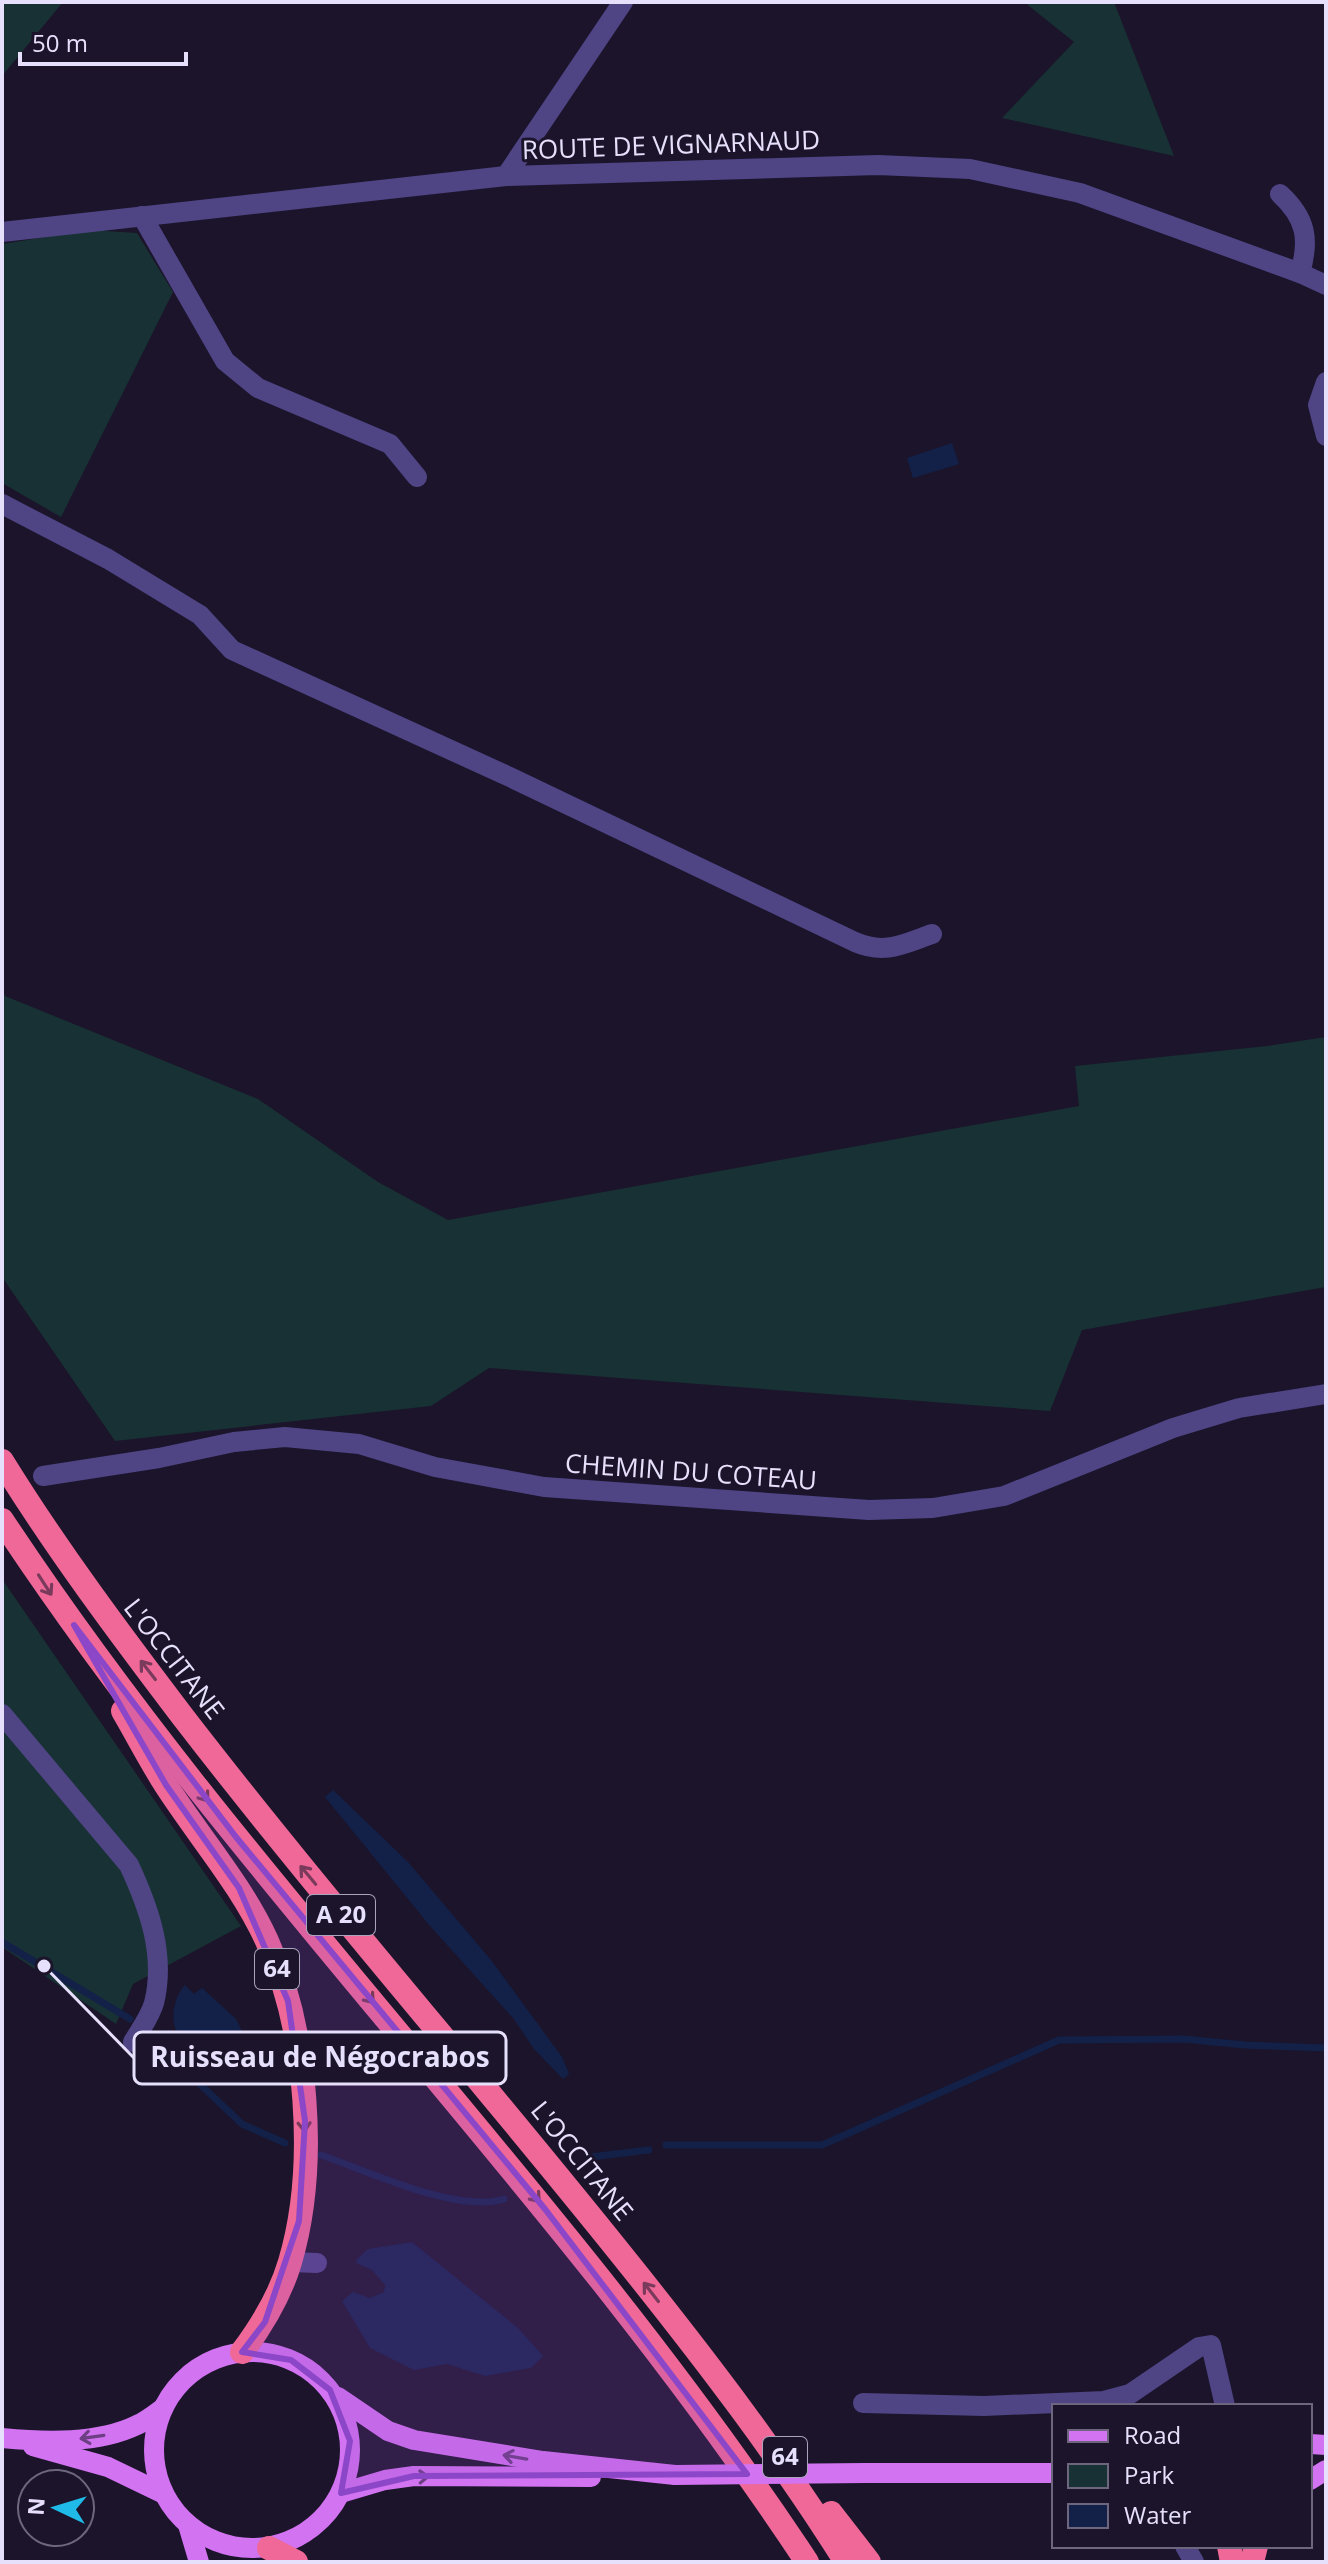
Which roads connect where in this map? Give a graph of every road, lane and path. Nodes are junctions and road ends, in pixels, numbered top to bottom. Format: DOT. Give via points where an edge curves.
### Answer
graph roads {
  1 [pos="623,2"];
  2 [pos="506,176"];
  3 [pos="1280,194"];
  4 [pos="142,216"];
  5 [pos="2,232"];
  6 [pos="1300,273"];
  7 [pos="1326,285"];
  8 [pos="1326,382"];
  9 [pos="1326,436"];
  10 [pos="417,477"];
  11 [pos="2,504"];
  12 [pos="932,934"];
  13 [pos="1326,1394"];
  14 [pos="2,1461"];
  15 [pos="43,1476"];
  16 [pos="2,1520"];
  17 [pos="74,1625"];
  18 [pos="2,1714"];
  19 [pos="133,2042"];
  20 [pos="290,2262"];
  21 [pos="317,2263"];
  22 [pos="242,2352"];
  23 [pos="700,2353"];
  24 [pos="330,2390"];
  25 [pos="863,2403"];
  26 [pos="1225,2404"];
  27 [pos="163,2408"];
  28 [pos="4,2439"];
  29 [pos="1052,2473"];
  30 [pos="675,2475"];
  31 [pos="341,2493"];
  32 [pos="164,2494"];
  33 [pos="188,2525"];
  34 [pos="257,2553"];
  35 [pos="199,2562"];
  36 [pos="296,2562"];
  37 [pos="807,2562"];
  38 [pos="846,2562"];
  39 [pos="869,2562"];
  1 -- 2 [label="street"];
  2 -- 4 [label="street, ROUTE DE VIGNARNAUD"];
  2 -- 6 [label="street, ROUTE DE VIGNARNAUD" via="878,165 970,169 1080,193"];
  3 -- 6 [label="street" via="1302,221 1306,252"];
  4 -- 5 [label="street, ROUTE DE VIGNARNAUD"];
  4 -- 10 [label="street" via="225,361 258,388 390,444"];
  6 -- 7 [label="street, ROUTE DE VIGNARNAUD"];
  8 -- 9 [label="street" via="1318,405"];
  11 -- 12 [label="street" via="200,615 232,650 855,942 886,949"];
  13 -- 15 [label="street, CHEMIN DU COTEAU" via="1239,1408 1173,1428 1004,1496 933,1508 869,1510 544,1487 435,1467 359,1444 285,1437"];
  23 -- 14 [label="highway, L'OCCITANE / A 20, one-way" via="262,1819 96,1604"];
  16 -- 17 [label="highway, A 20, one-way"];
  17 -- 20 [label="highway, 64, one-way" via="166,1785 239,1888 268,1942 299,2054 305,2121 299,2221"];
  17 -- 37 [label="highway, A 20, one-way" via="236,1837 681,2380"];
  18 -- 19 [label="street" via="129,1865 153,1920 156,1989 153,2007"];
  20 -- 21 [label="street"];
  20 -- 22 [label="highway, 64" via="265,2322"];
  22 -- 24 [label="main road" via="291,2360"];
  22 -- 27 [label="main road" via="195,2370"];
  23 -- 38 [label="highway, L'OCCITANE / A 20"];
  23 -- 39 [label="highway, 64"];
  30 -- 24 [label="main road, one-way" via="414,2440 388,2431"];
  24 -- 31 [label="main road" via="344,2414 350,2441"];
  25 -- 26 [label="street" via="984,2406 1113,2400 1199,2347 1211,2345"];
  27 -- 28 [label="main road, one-way" via="116,2433 66,2440"];
  27 -- 32 [label="main road" via="154,2436 155,2466"];
  28 -- 32 [label="main road" via="108,2467"];
  29 -- 30 [label="main road, bridge"];
  31 -- 30 [label="main road, one-way" via="414,2476"];
  31 -- 34 [label="main road" via="311,2529"];
  32 -- 33 [label="main road"];
  33 -- 34 [label="main road" via="209,2539"];
  33 -- 35 [label="main road"];
  34 -- 36 [label="highway"];
}
